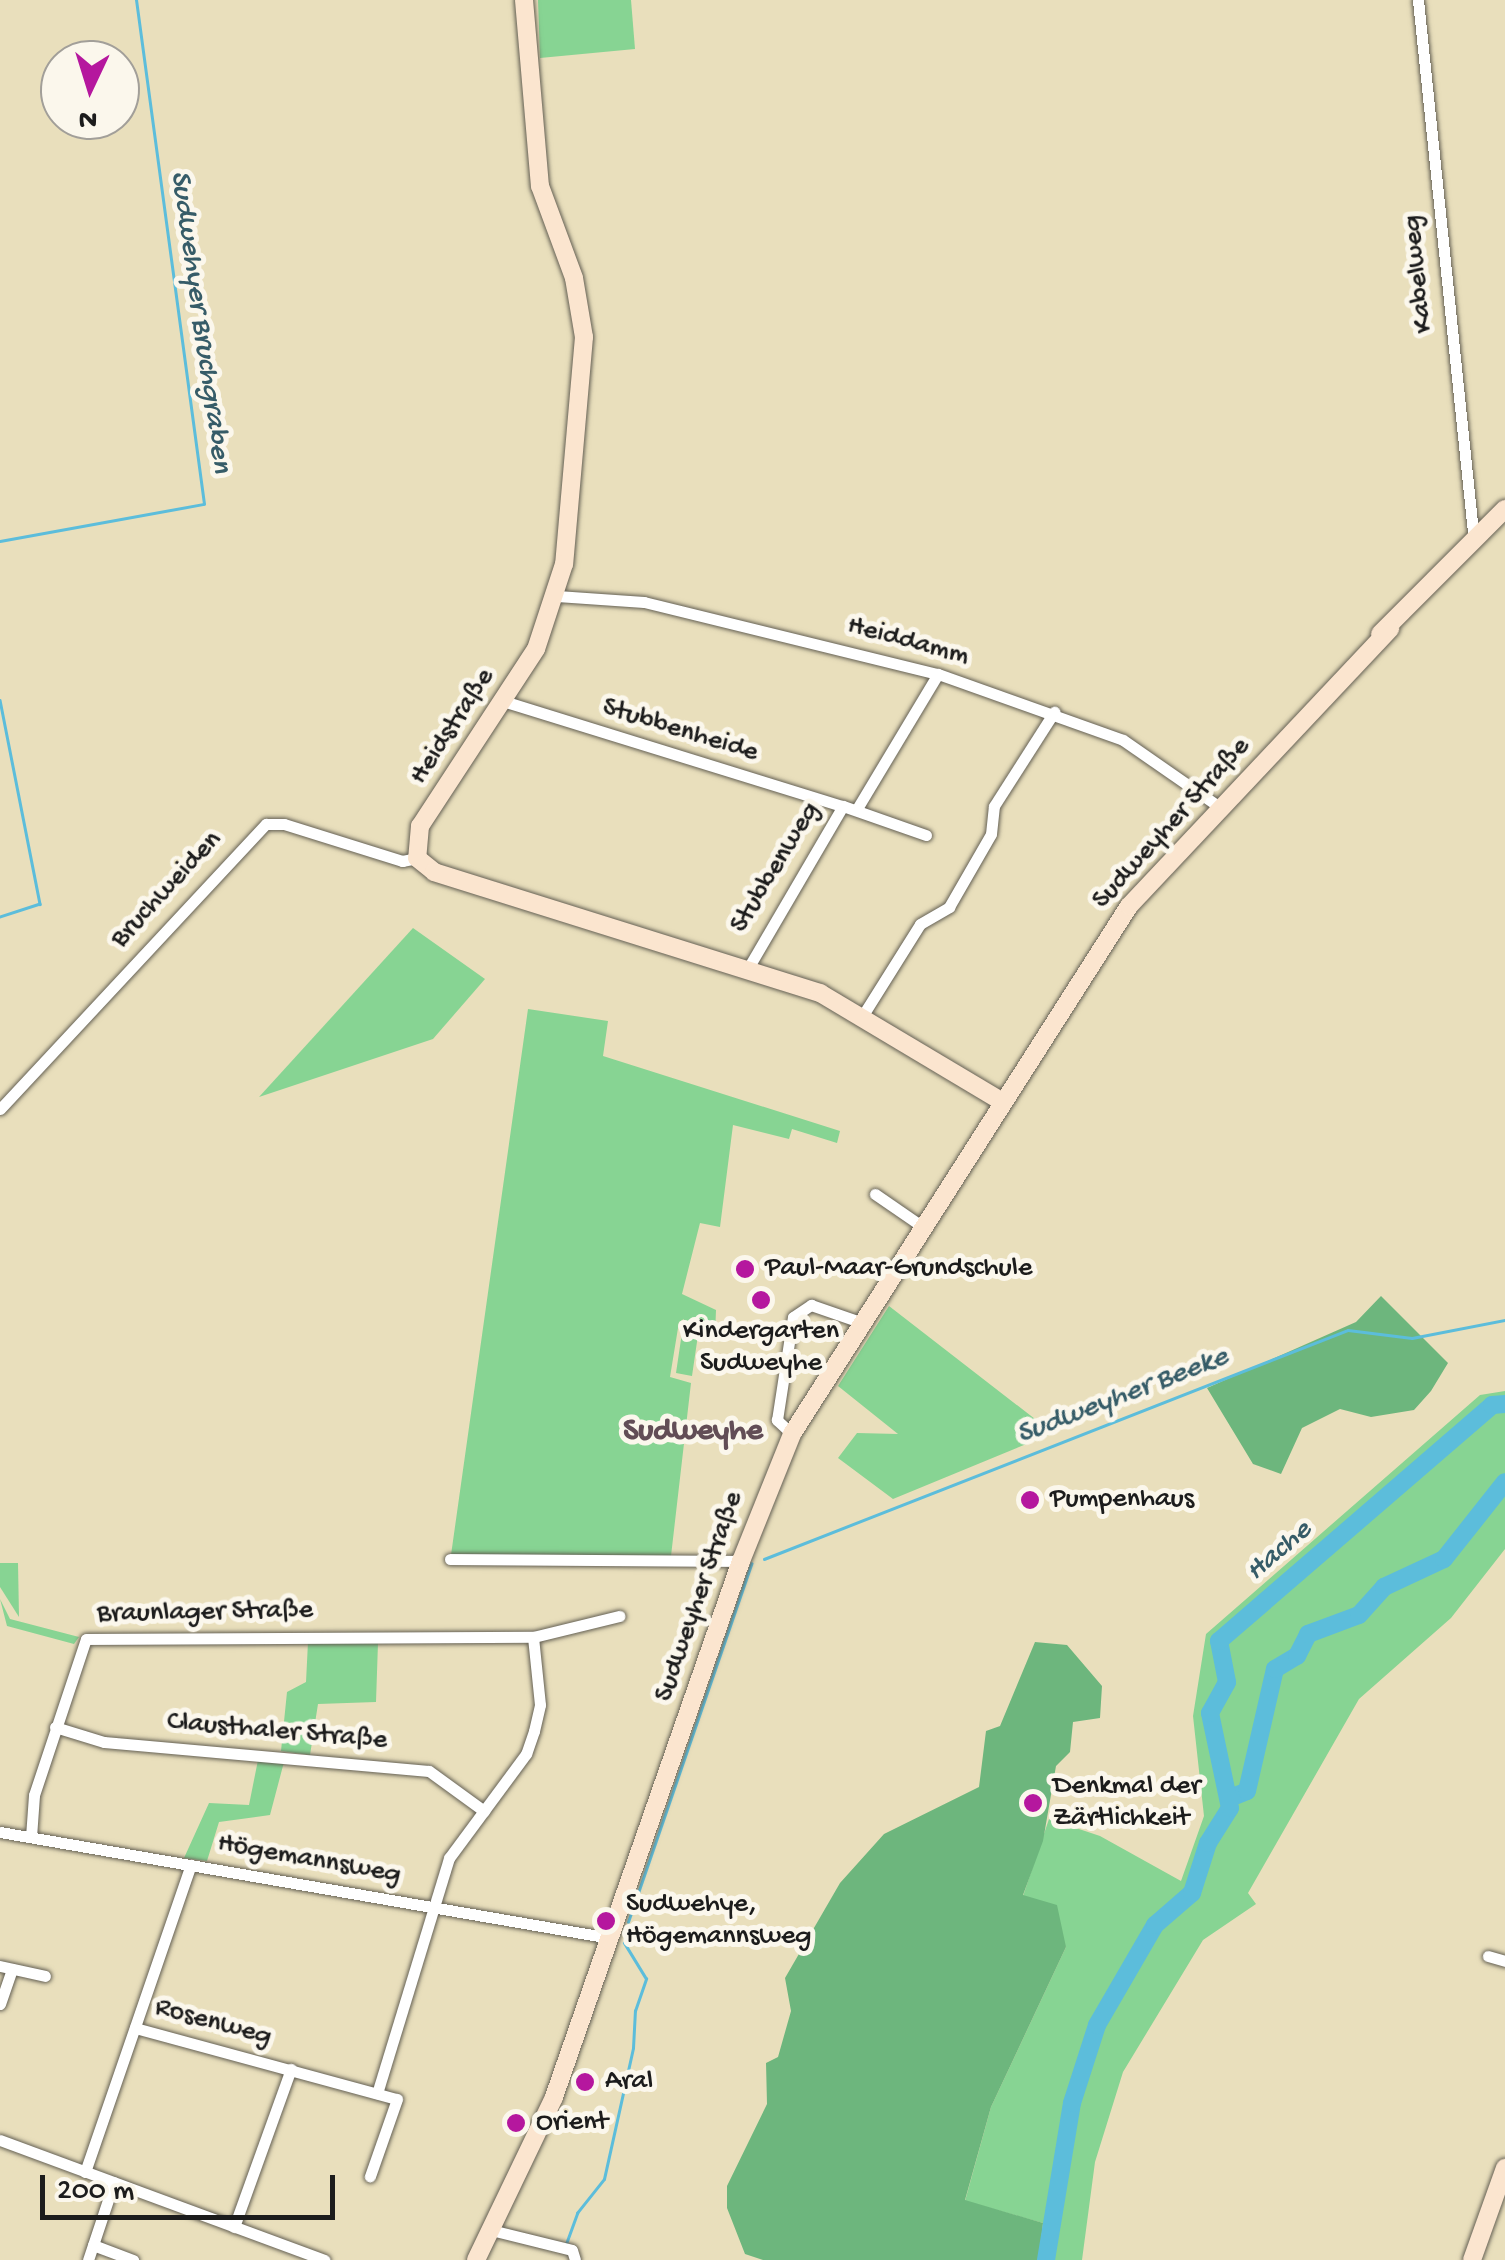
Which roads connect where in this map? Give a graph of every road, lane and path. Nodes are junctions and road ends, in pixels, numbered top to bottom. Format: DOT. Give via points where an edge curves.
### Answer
graph roads {
  1 [pos="524,0"];
  2 [pos="1418,0"];
  3 [pos="1505,509"];
  4 [pos="1474,542"];
  5 [pos="557,596"];
  6 [pos="938,674"];
  7 [pos="503,701"];
  8 [pos="1054,712"];
  9 [pos="843,806"];
  10 [pos="858,807"];
  11 [pos="1221,808"];
  12 [pos="926,835"];
  13 [pos="417,858"];
  14 [pos="748,970"];
  15 [pos="863,1015"];
  16 [pos="1003,1102"];
  17 [pos="0,1109"];
  18 [pos="875,1194"];
  19 [pos="923,1227"];
  20 [pos="863,1323"];
  21 [pos="792,1434"];
  22 [pos="450,1559"];
  23 [pos="741,1561"];
  24 [pos="619,1616"];
  25 [pos="533,1637"];
  26 [pos="55,1727"];
  27 [pos="484,1811"];
  28 [pos="0,1832"];
  29 [pos="31,1837"];
  30 [pos="191,1865"];
  31 [pos="438,1908"];
  32 [pos="610,1938"];
  33 [pos="1488,1956"];
  34 [pos="1505,1961"];
  35 [pos="6,1968"];
  36 [pos="45,1976"];
  37 [pos="0,2004"];
  38 [pos="134,2028"];
  39 [pos="291,2069"];
  40 [pos="377,2093"];
  41 [pos="0,2140"];
  42 [pos="1505,2168"];
  43 [pos="85,2172"];
  44 [pos="370,2176"];
  45 [pos="114,2182"];
  46 [pos="234,2227"];
  47 [pos="491,2230"];
  48 [pos="93,2245"];
  49 [pos="88,2260"];
  50 [pos="133,2260"];
  51 [pos="324,2260"];
  52 [pos="476,2260"];
  53 [pos="575,2260"];
  54 [pos="1472,2260"];
  1 -- 5 [label="main road, Heidstraße" via="540,186 574,278 585,352"];
  2 -- 4 [label="street, Kabelweg"];
  3 -- 4 [label="main road, Sudweyher Straße"];
  4 -- 11 [label="main road, Sudweyher Straße"];
  5 -- 6 [label="street, Heiddamm" via="644,602"];
  5 -- 7 [label="main road, Heidstraße" via="536,649"];
  6 -- 8 [label="street, Heiddamm"];
  6 -- 10 [label="street, Stubbenweg"];
  7 -- 9 [label="street, Stubbenheide"];
  7 -- 13 [label="main road, Heidstraße" via="420,826"];
  8 -- 11 [label="street, Heiddamm" via="1137,748"];
  8 -- 15 [label="street" via="994,806 991,834 948,907 920,924"];
  9 -- 10 [label="street, Stubbenweg"];
  9 -- 14 [label="street, Stubbenweg"];
  10 -- 12 [label="street, Stubbenweg"];
  11 -- 16 [label="main road, Sudweyher Straße" via="1129,906"];
  13 -- 14 [label="main road" via="434,872"];
  13 -- 17 [label="street, Bruchweiden" via="402,861 266,824"];
  14 -- 15 [label="main road"];
  15 -- 16 [label="main road"];
  16 -- 19 [label="main road, Sudweyher Straße"];
  18 -- 19 [label="street"];
  19 -- 20 [label="main road, Sudweyher Straße"];
  20 -- 21 [label="main road, Sudweyher Straße"];
  20 -- 21 [label="street" via="811,1305 792,1318 777,1420"];
  21 -- 23 [label="main road, Sudweyher Straße"];
  22 -- 23 [label="street"];
  23 -- 32 [label="main road, Sudweyher Straße"];
  24 -- 25 [label="street, Braunlager Straße"];
  25 -- 26 [label="street, Braunlager Straße" via="92,1636 81,1643"];
  25 -- 27 [label="street" via="540,1706 534,1732 526,1754"];
  26 -- 27 [label="street, Clausthaler Straße" via="104,1742 429,1771"];
  26 -- 29 [label="street, Braunlager Straße" via="34,1795"];
  27 -- 31 [label="street" via="449,1858"];
  28 -- 29 [label="street, Högemannsweg"];
  29 -- 30 [label="street, Högemannsweg"];
  30 -- 31 [label="street, Högemannsweg"];
  30 -- 38 [label="street"];
  31 -- 32 [label="street, Högemannsweg"];
  31 -- 40 [label="street"];
  32 -- 47 [label="main road, Sudweyher Straße" via="554,2097"];
  33 -- 34 [label="street"];
  35 -- 36 [label="street"];
  35 -- 37 [label="street"];
  38 -- 39 [label="street, Rosenweg"];
  38 -- 43 [label="street"];
  39 -- 40 [label="street"];
  39 -- 46 [label="street, Rosenweg"];
  40 -- 44 [label="street" via="400,2106"];
  41 -- 43 [label="street"];
  42 -- 54 [label="main road"];
  43 -- 45 [label="street"];
  45 -- 46 [label="street"];
  45 -- 48 [label="street"];
  46 -- 51 [label="street"];
  47 -- 52 [label="main road, Sudweyher Straße"];
  47 -- 53 [label="street" via="572,2250"];
  48 -- 49 [label="street"];
  48 -- 50 [label="street"];
}
